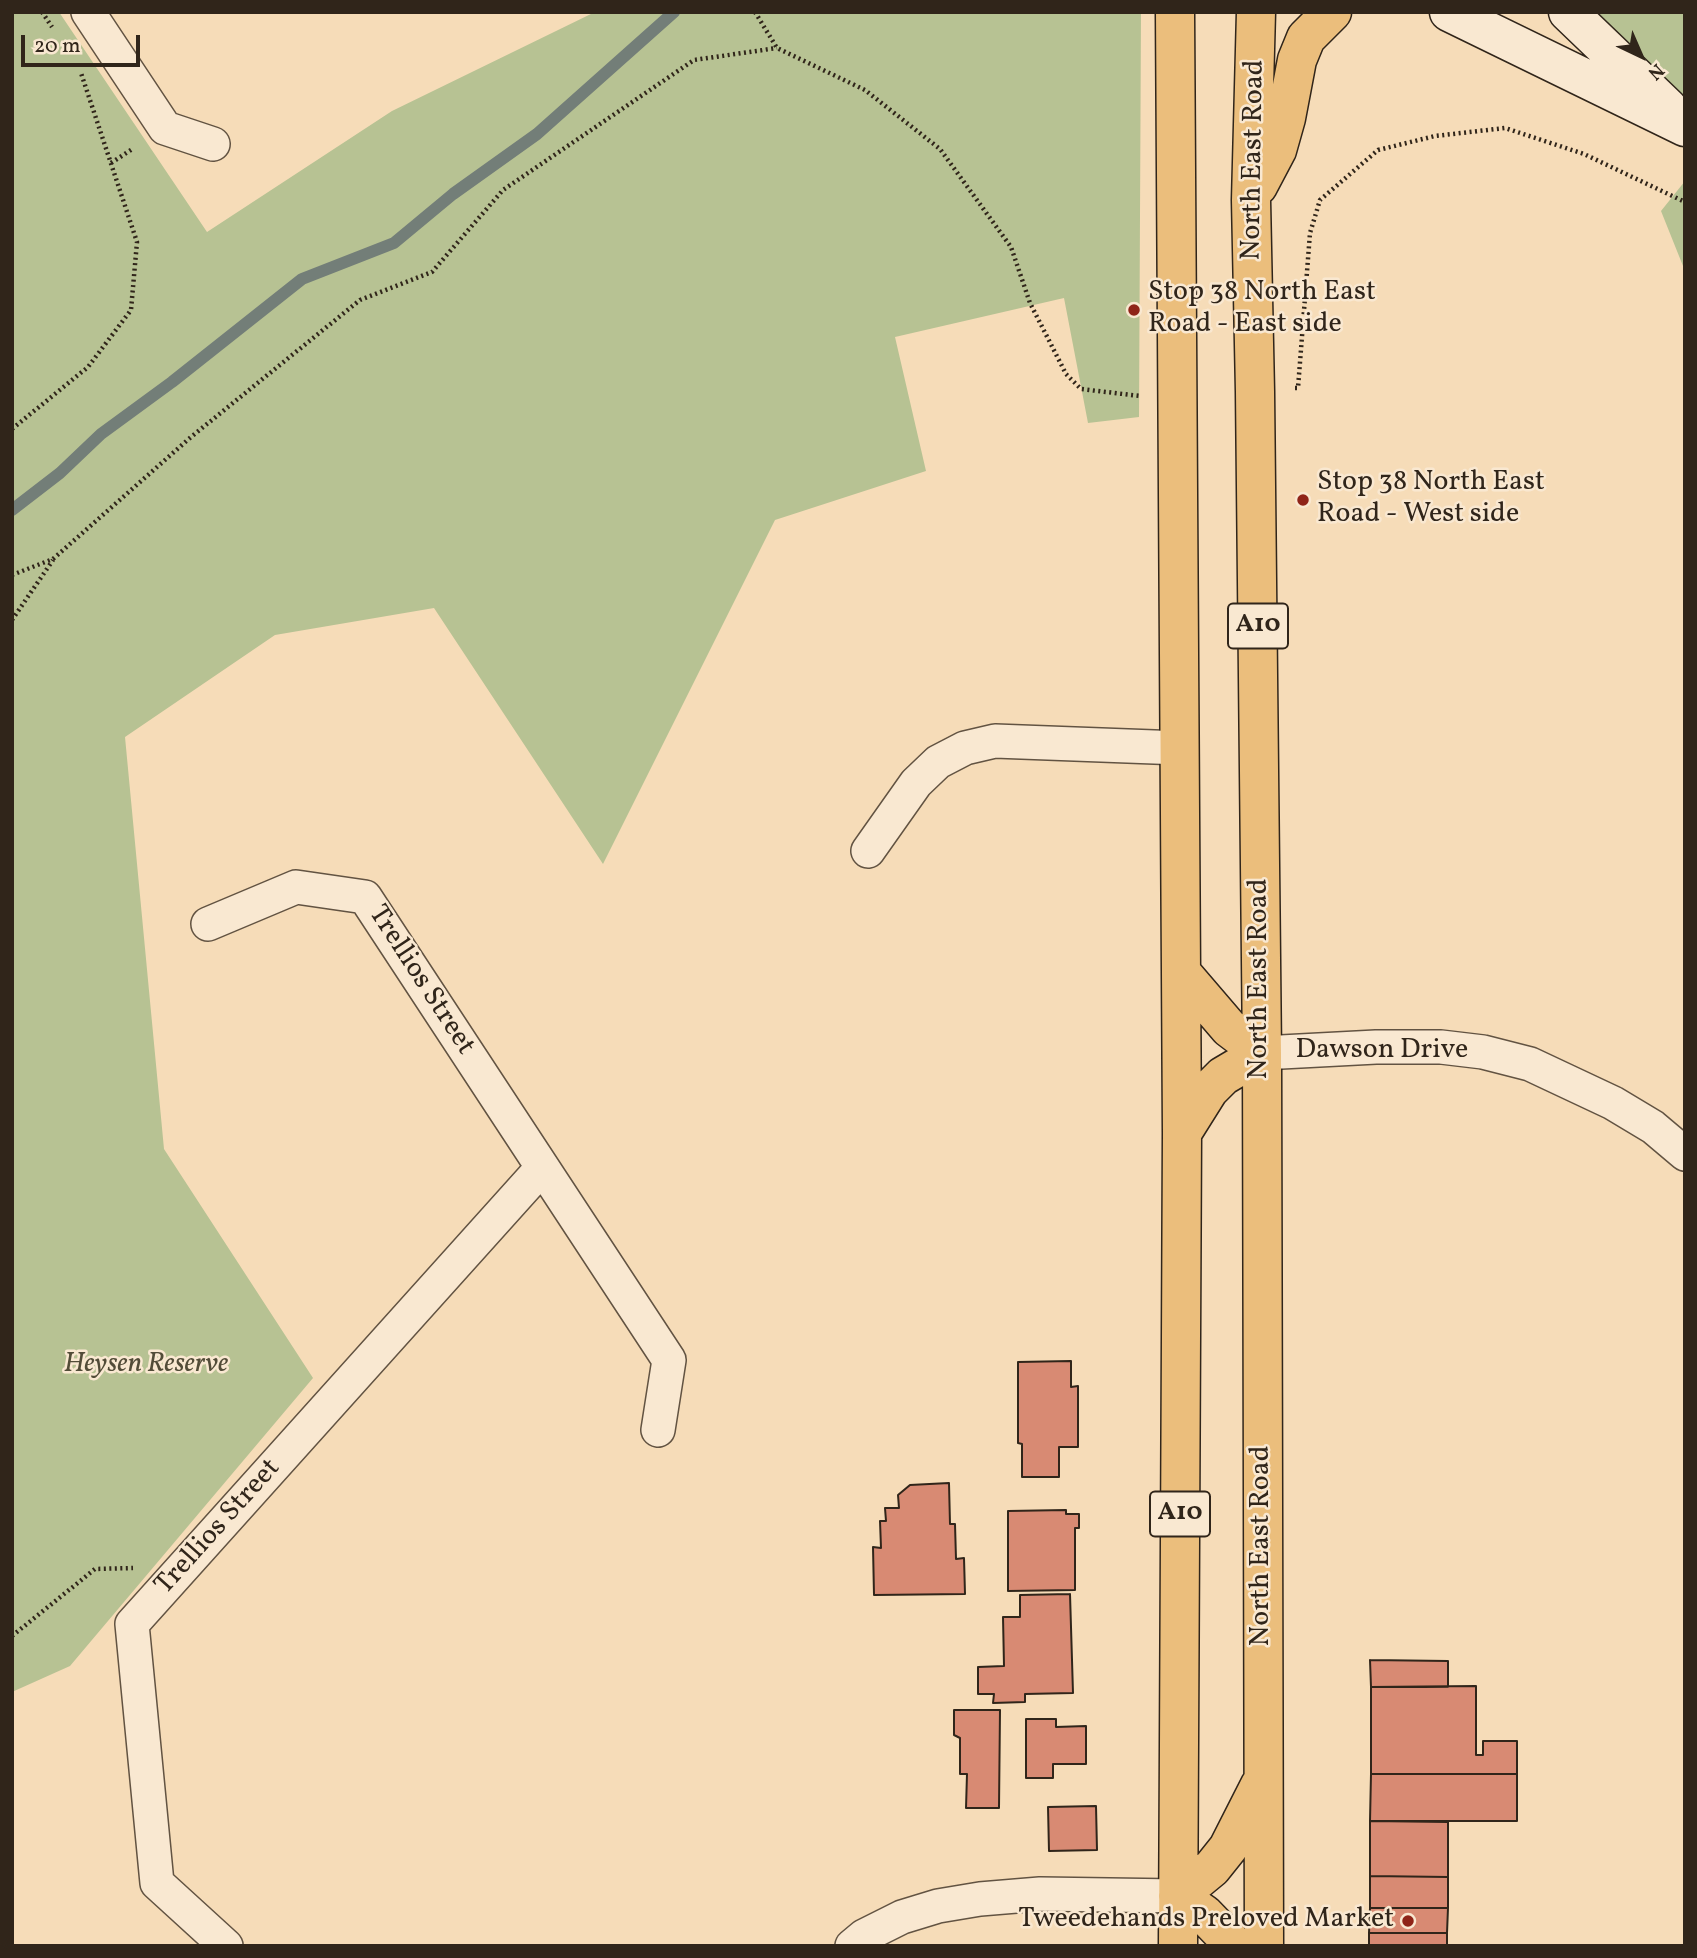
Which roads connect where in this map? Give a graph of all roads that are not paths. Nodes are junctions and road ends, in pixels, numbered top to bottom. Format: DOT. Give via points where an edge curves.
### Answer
graph roads {
  1 [pos="88,12"];
  2 [pos="1175,12"];
  3 [pos="1196,12"];
  4 [pos="1256,12"];
  5 [pos="1332,12"];
  6 [pos="1449,12"];
  7 [pos="1569,12"];
  8 [pos="1174,62"];
  9 [pos="1685,126"];
  10 [pos="214,144"];
  11 [pos="1251,200"];
  12 [pos="1181,748"];
  13 [pos="867,851"];
  14 [pos="208,924"];
  15 [pos="1181,972"];
  16 [pos="1262,1053"];
  17 [pos="1182,1133"];
  18 [pos="1685,1154"];
  19 [pos="541,1169"];
  20 [pos="658,1430"];
  21 [pos="1263,1780"];
  22 [pos="1178,1896"];
  23 [pos="226,1946"];
  24 [pos="852,1946"];
  25 [pos="1178,1946"];
  26 [pos="1235,1946"];
  27 [pos="1264,1946"];
  1 -- 10 [label="street" via="164,128"];
  2 -- 8 [label="highway, A10"];
  3 -- 8 [label="highway"];
  4 -- 11 [label="highway, North East Road / A10"];
  5 -- 11 [label="highway" via="1306,38 1277,150"];
  6 -- 9 [label="street"];
  7 -- 9 [label="street"];
  8 -- 12 [label="highway, A10"];
  11 -- 16 [label="highway, North East Road / A10"];
  12 -- 13 [label="street" via="995,741 965,748 938,762 916,783"];
  12 -- 15 [label="highway, A10"];
  14 -- 19 [label="street, Trellios Street" via="296,887 365,897"];
  15 -- 16 [label="highway" via="1229,1028"];
  15 -- 17 [label="highway, A10"];
  16 -- 17 [label="highway" via="1209,1090"];
  16 -- 18 [label="street, Dawson Drive" via="1376,1047 1483,1052 1530,1064 1613,1103 1653,1127"];
  16 -- 21 [label="highway, North East Road / A10"];
  17 -- 22 [label="highway, A10"];
  19 -- 20 [label="street, Trellios Street" via="668,1360"];
  19 -- 23 [label="street, Trellios Street" via="132,1624 157,1883"];
  21 -- 22 [label="highway" via="1228,1848"];
  21 -- 27 [label="highway, North East Road / A10"];
  22 -- 24 [label="street" via="1040,1894 980,1899 902,1917"];
  22 -- 25 [label="highway, A10"];
  22 -- 26 [label="highway" via="1204,1914"];
}
